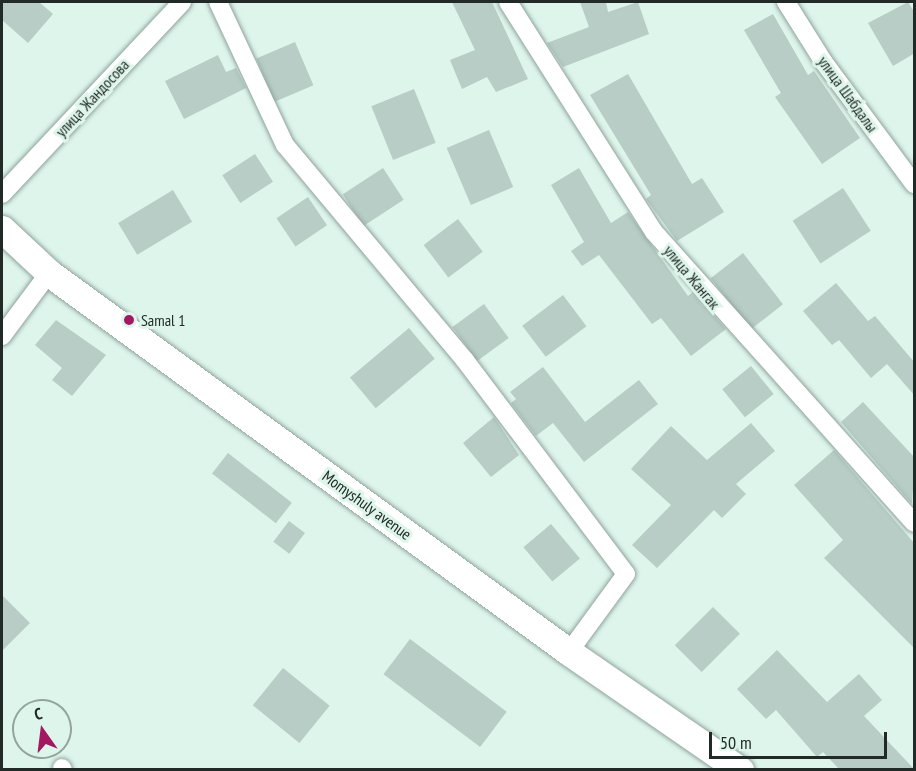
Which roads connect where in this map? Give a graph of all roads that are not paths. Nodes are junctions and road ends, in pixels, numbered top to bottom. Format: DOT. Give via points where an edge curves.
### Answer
graph roads {
  1 [pos="182,2"];
  2 [pos="218,2"];
  3 [pos="508,2"];
  4 [pos="786,2"];
  5 [pos="915,184"];
  6 [pos="2,194"];
  7 [pos="2,230"];
  8 [pos="49,273"];
  9 [pos="2,336"];
  10 [pos="915,523"];
  11 [pos="569,652"];
  12 [pos="740,770"];
  1 -- 6 [label="street, улица Жандосова"];
  2 -- 11 [label="street" via="285,145 464,359 626,574"];
  3 -- 10 [label="street, улица Жангак" via="654,232"];
  4 -- 5 [label="street, улица Шабдалы" via="823,61"];
  7 -- 8 [label="main road, Momyshuly avenue"];
  8 -- 9 [label="street"];
  8 -- 11 [label="main road, Momyshuly avenue"];
  11 -- 12 [label="main road, Momyshuly avenue"];
}
